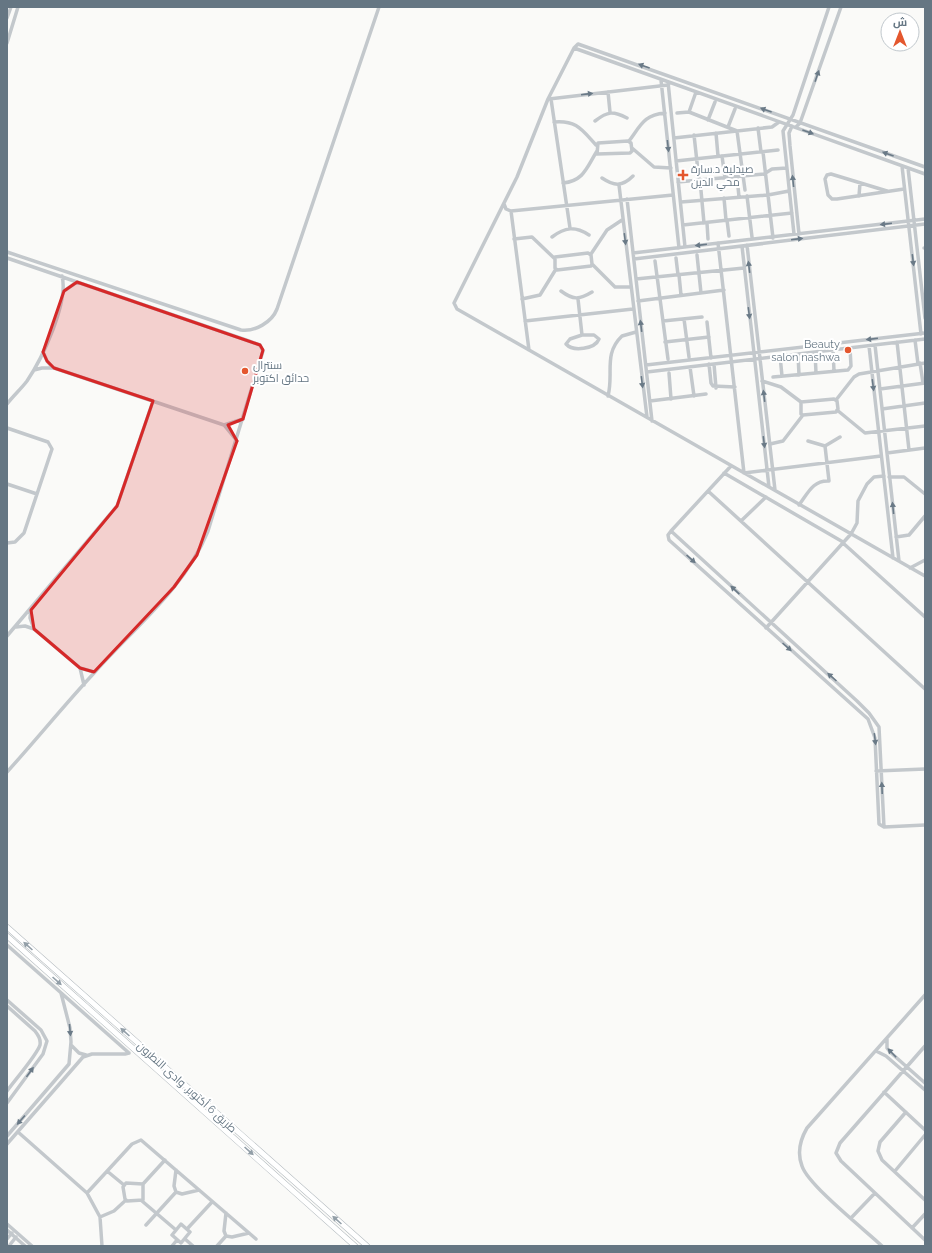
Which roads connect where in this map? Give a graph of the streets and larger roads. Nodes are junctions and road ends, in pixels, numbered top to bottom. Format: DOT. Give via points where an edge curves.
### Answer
graph roads {
  1 [pos="11,7"];
  2 [pos="18,7"];
  3 [pos="379,7"];
  4 [pos="829,7"];
  5 [pos="841,7"];
  6 [pos="7,18"];
  7 [pos="7,44"];
  8 [pos="574,48"];
  9 [pos="661,80"];
  10 [pos="668,83"];
  11 [pos="662,86"];
  12 [pos="608,92"];
  13 [pos="696,92"];
  14 [pos="730,98"];
  15 [pos="550,99"];
  16 [pos="715,102"];
  17 [pos="728,104"];
  18 [pos="735,109"];
  19 [pos="795,109"];
  20 [pos="610,112"];
  21 [pos="689,112"];
  22 [pos="804,112"];
  23 [pos="665,113"];
  24 [pos="677,113"];
  25 [pos="627,118"];
  26 [pos="791,119"];
  27 [pos="708,120"];
  28 [pos="595,121"];
  29 [pos="554,122"];
  30 [pos="779,122"];
  31 [pos="800,123"];
  32 [pos="787,124"];
  33 [pos="728,127"];
  34 [pos="794,127"];
  35 [pos="673,128"];
  36 [pos="758,128"];
  37 [pos="666,129"];
  38 [pos="737,131"];
  39 [pos="716,133"];
  40 [pos="694,135"];
  41 [pos="674,138"];
  42 [pos="629,140"];
  43 [pos="596,145"];
  44 [pos="862,145"];
  45 [pos="632,148"];
  46 [pos="784,149"];
  47 [pos="790,149"];
  48 [pos="778,150"];
  49 [pos="597,151"];
  50 [pos="860,151"];
  51 [pos="762,152"];
  52 [pos="740,154"];
  53 [pos="720,156"];
  54 [pos="697,158"];
  55 [pos="676,160"];
  56 [pos="902,166"];
  57 [pos="925,167"];
  58 [pos="671,168"];
  59 [pos="787,168"];
  60 [pos="908,168"];
  61 [pos="766,173"];
  62 [pos="925,174"];
  63 [pos="633,176"];
  64 [pos="743,176"];
  65 [pos="736,177"];
  66 [pos="602,178"];
  67 [pos="725,178"];
  68 [pos="700,180"];
  69 [pos="678,182"];
  70 [pos="563,183"];
  71 [pos="860,183"];
  72 [pos="619,185"];
  73 [pos="904,189"];
  74 [pos="745,190"];
  75 [pos="789,191"];
  76 [pos="887,191"];
  77 [pos="673,195"];
  78 [pos="768,195"];
  79 [pos="747,196"];
  80 [pos="859,196"];
  81 [pos="739,197"];
  82 [pos="724,198"];
  83 [pos="627,199"];
  84 [pos="620,200"];
  85 [pos="702,200"];
  86 [pos="680,202"];
  87 [pos="504,204"];
  88 [pos="566,205"];
  89 [pos="511,211"];
  90 [pos="792,213"];
  91 [pos="770,215"];
  92 [pos="750,218"];
  93 [pos="925,219"];
  94 [pos="622,220"];
  95 [pos="727,220"];
  96 [pos="914,220"];
  97 [pos="908,221"];
  98 [pos="705,223"];
  99 [pos="925,224"];
  100 [pos="683,225"];
  101 [pos="915,225"];
  102 [pos="909,226"];
  103 [pos="570,228"];
  104 [pos="848,228"];
  105 [pos="849,233"];
  106 [pos="794,234"];
  107 [pos="799,234"];
  108 [pos="589,235"];
  109 [pos="729,236"];
  110 [pos="552,237"];
  111 [pos="752,237"];
  112 [pos="773,237"];
  113 [pos="514,239"];
  114 [pos="708,239"];
  115 [pos="773,242"];
  116 [pos="718,243"];
  117 [pos="747,245"];
  118 [pos="742,246"];
  119 [pos="685,247"];
  120 [pos="679,248"];
  121 [pos="719,249"];
  122 [pos="652,251"];
  123 [pos="7,252"];
  124 [pos="633,253"];
  125 [pos="590,254"];
  126 [pos="697,255"];
  127 [pos="653,257"];
  128 [pos="7,258"];
  129 [pos="554,258"];
  130 [pos="676,258"];
  131 [pos="634,259"];
  132 [pos="656,261"];
  133 [pos="592,264"];
  134 [pos="744,268"];
  135 [pos="556,269"];
  136 [pos="721,270"];
  137 [pos="699,273"];
  138 [pos="925,273"];
  139 [pos="678,275"];
  140 [pos="920,275"];
  141 [pos="62,276"];
  142 [pos="657,277"];
  143 [pos="915,278"];
  144 [pos="636,279"];
  145 [pos="77,282"];
  146 [pos="637,286"];
  147 [pos="631,287"];
  148 [pos="724,290"];
  149 [pos="64,291"];
  150 [pos="561,291"];
  151 [pos="592,292"];
  152 [pos="924,292"];
  153 [pos="701,293"];
  154 [pos="681,295"];
  155 [pos="660,298"];
  156 [pos="522,299"];
  157 [pos="578,299"];
  158 [pos="638,301"];
  159 [pos="633,309"];
  160 [pos="925,312"];
  161 [pos="580,315"];
  162 [pos="702,317"];
  163 [pos="925,318"];
  164 [pos="684,319"];
  165 [pos="525,321"];
  166 [pos="663,321"];
  167 [pos="707,322"];
  168 [pos="636,332"];
  169 [pos="923,334"];
  170 [pos="582,335"];
  171 [pos="709,337"];
  172 [pos="890,337"];
  173 [pos="687,339"];
  174 [pos="925,339"];
  175 [pos="915,340"];
  176 [pos="665,342"];
  177 [pos="897,342"];
  178 [pos="891,343"];
  179 [pos="823,345"];
  180 [pos="875,345"];
  181 [pos="868,346"];
  182 [pos="850,348"];
  183 [pos="529,350"];
  184 [pos="644,350"];
  185 [pos="833,350"];
  186 [pos="638,351"];
  187 [pos="824,351"];
  188 [pos="43,352"];
  189 [pos="759,352"];
  190 [pos="814,352"];
  191 [pos="754,353"];
  192 [pos="798,354"];
  193 [pos="731,356"];
  194 [pos="780,356"];
  195 [pos="690,357"];
  196 [pos="711,358"];
  197 [pos="760,358"];
  198 [pos="668,359"];
  199 [pos="755,359"];
  200 [pos="732,362"];
  201 [pos="925,363"];
  202 [pos="710,364"];
  203 [pos="714,364"];
  204 [pos="919,364"];
  205 [pos="646,365"];
  206 [pos="690,367"];
  207 [pos="898,367"];
  208 [pos="54,368"];
  209 [pos="34,370"];
  210 [pos="871,370"];
  211 [pos="878,370"];
  212 [pos="834,371"];
  213 [pos="647,372"];
  214 [pos="669,373"];
  215 [pos="816,373"];
  216 [pos="799,374"];
  217 [pos="782,376"];
  218 [pos="773,377"];
  219 [pos="762,381"];
  220 [pos="924,383"];
  221 [pos="901,386"];
  222 [pos="734,387"];
  223 [pos="716,388"];
  224 [pos="880,388"];
  225 [pos="706,394"];
  226 [pos="608,396"];
  227 [pos="694,396"];
  228 [pos="671,399"];
  229 [pos="836,400"];
  230 [pos="153,401"];
  231 [pos="650,402"];
  232 [pos="801,402"];
  233 [pos="7,404"];
  234 [pos="925,404"];
  235 [pos="903,406"];
  236 [pos="925,408"];
  237 [pos="882,409"];
  238 [pos="837,410"];
  239 [pos="803,415"];
  240 [pos="883,416"];
  241 [pos="646,417"];
  242 [pos="877,417"];
  243 [pos="243,419"];
  244 [pos="767,419"];
  245 [pos="762,420"];
  246 [pos="652,421"];
  247 [pos="224,425"];
  248 [pos="925,426"];
  249 [pos="7,428"];
  250 [pos="906,428"];
  251 [pos="884,430"];
  252 [pos="878,431"];
  253 [pos="840,437"];
  254 [pos="237,441"];
  255 [pos="808,441"];
  256 [pos="770,444"];
  257 [pos="825,446"];
  258 [pos="925,448"];
  259 [pos="909,450"];
  260 [pos="887,453"];
  261 [pos="881,456"];
  262 [pos="827,462"];
  263 [pos="731,466"];
  264 [pos="772,469"];
  265 [pos="767,470"];
  266 [pos="724,473"];
  267 [pos="744,473"];
  268 [pos="884,476"];
  269 [pos="889,476"];
  270 [pos="7,484"];
  271 [pos="769,487"];
  272 [pos="775,490"];
  273 [pos="708,491"];
  274 [pos="37,494"];
  275 [pos="925,494"];
  276 [pos="766,497"];
  277 [pos="799,505"];
  278 [pos="925,516"];
  279 [pos="741,521"];
  280 [pos="890,528"];
  281 [pos="895,528"];
  282 [pos="671,531"];
  283 [pos="851,534"];
  284 [pos="896,537"];
  285 [pos="843,542"];
  286 [pos="7,543"];
  287 [pos="893,558"];
  288 [pos="925,560"];
  289 [pos="899,561"];
  290 [pos="910,568"];
  291 [pos="925,576"];
  292 [pos="807,582"];
  293 [pos="32,606"];
  294 [pos="925,616"];
  295 [pos="770,623"];
  296 [pos="16,627"];
  297 [pos="766,628"];
  298 [pos="34,629"];
  299 [pos="7,636"];
  300 [pos="80,668"];
  301 [pos="94,672"];
  302 [pos="84,685"];
  303 [pos="925,689"];
  304 [pos="925,769"];
  305 [pos="876,771"];
  306 [pos="882,771"];
  307 [pos="7,772"];
  308 [pos="925,825"];
  309 [pos="884,827"];
  310 [pos="7,927"];
  311 [pos="7,936"];
  312 [pos="7,945"];
  313 [pos="61,993"];
  314 [pos="925,996"];
  315 [pos="7,1000"];
  316 [pos="7,1006"];
  317 [pos="886,1039"];
  318 [pos="71,1044"];
  319 [pos="925,1046"];
  320 [pos="876,1051"];
  321 [pos="86,1055"];
  322 [pos="907,1067"];
  323 [pos="65,1069"];
  324 [pos="903,1071"];
  325 [pos="69,1073"];
  326 [pos="58,1078"];
  327 [pos="62,1082"];
  328 [pos="925,1083"];
  329 [pos="925,1090"];
  330 [pos="7,1091"];
  331 [pos="45,1092"];
  332 [pos="884,1092"];
  333 [pos="49,1096"];
  334 [pos="40,1098"];
  335 [pos="44,1102"];
  336 [pos="7,1103"];
  337 [pos="906,1112"];
  338 [pos="925,1130"];
  339 [pos="18,1132"];
  340 [pos="925,1135"];
  341 [pos="7,1136"];
  342 [pos="7,1144"];
  343 [pos="165,1160"];
  344 [pos="176,1170"];
  345 [pos="107,1171"];
  346 [pos="895,1171"];
  347 [pos="143,1184"];
  348 [pos="124,1185"];
  349 [pos="199,1190"];
  350 [pos="176,1192"];
  351 [pos="87,1193"];
  352 [pos="875,1193"];
  353 [pos="126,1200"];
  354 [pos="925,1200"];
  355 [pos="142,1201"];
  356 [pos="212,1202"];
  357 [pos="157,1213"];
  358 [pos="226,1213"];
  359 [pos="925,1214"];
  360 [pos="100,1218"];
  361 [pos="851,1218"];
  362 [pos="7,1224"];
  363 [pos="146,1225"];
  364 [pos="912,1228"];
  365 [pos="187,1229"];
  366 [pos="7,1230"];
  367 [pos="176,1230"];
  368 [pos="13,1232"];
  369 [pos="249,1233"];
  370 [pos="17,1236"];
  371 [pos="226,1236"];
  372 [pos="7,1239"];
  373 [pos="184,1239"];
  374 [pos="256,1239"];
  375 [pos="177,1240"];
  376 [pos="925,1240"];
  377 [pos="8,1246"];
  378 [pos="24,1246"];
  379 [pos="32,1246"];
  380 [pos="102,1246"];
  381 [pos="172,1246"];
  382 [pos="193,1246"];
  383 [pos="217,1246"];
  384 [pos="355,1246"];
  385 [pos="367,1246"];
  386 [pos="882,1246"];
  1 -- 6 [label="street"];
  2 -- 7 [label="street"];
  3 -- 123 [label="street" via="278,309 270,320 252,329 241,330"];
  4 -- 19 [label="street"];
  22 -- 5 [label="street, one-way"];
  8 -- 9 [label="street"];
  14 -- 8 [label="street, one-way" via="582,44"];
  8 -- 15 [label="street"];
  9 -- 10 [label="street"];
  9 -- 11 [label="street"];
  10 -- 11 [label="street"];
  10 -- 13 [label="street"];
  10 -- 35 [label="street"];
  11 -- 12 [label="street"];
  11 -- 23 [label="street"];
  15 -- 12 [label="street, one-way"];
  12 -- 20 [label="street"];
  13 -- 17 [label="street"];
  13 -- 21 [label="street"];
  14 -- 17 [label="street"];
  26 -- 14 [label="street, one-way"];
  15 -- 29 [label="street"];
  15 -- 87 [label="street"];
  16 -- 27 [label="street"];
  17 -- 30 [label="street"];
  18 -- 33 [label="street"];
  19 -- 22 [label="street"];
  19 -- 26 [label="street"];
  20 -- 25 [label="street"];
  20 -- 28 [label="street"];
  21 -- 24 [label="street"];
  21 -- 27 [label="street"];
  22 -- 31 [label="street"];
  23 -- 37 [label="street"];
  23 -- 42 [label="street" via="646,118"];
  26 -- 31 [label="street"];
  26 -- 32 [label="street"];
  27 -- 33 [label="street"];
  29 -- 43 [label="street" via="567,121 576,124"];
  29 -- 70 [label="street"];
  30 -- 32 [label="street"];
  30 -- 36 [label="street" via="772,127"];
  31 -- 34 [label="street"];
  31 -- 44 [label="street"];
  32 -- 34 [label="street"];
  32 -- 46 [label="street" via="783,131"];
  33 -- 38 [label="street"];
  34 -- 47 [label="street" via="789,133"];
  34 -- 50 [label="street, one-way"];
  35 -- 37 [label="street"];
  35 -- 41 [label="street"];
  36 -- 38 [label="street"];
  36 -- 51 [label="street"];
  37 -- 58 [label="street, one-way"];
  38 -- 39 [label="street"];
  38 -- 52 [label="street"];
  39 -- 40 [label="street"];
  39 -- 53 [label="street"];
  40 -- 41 [label="street"];
  40 -- 54 [label="street"];
  41 -- 55 [label="street"];
  42 -- 43 [label="street"];
  42 -- 45 [label="street"];
  43 -- 49 [label="street"];
  44 -- 50 [label="street"];
  57 -- 44 [label="street, one-way"];
  45 -- 49 [label="street" via="629,153 599,155"];
  45 -- 58 [label="street" via="654,168"];
  46 -- 47 [label="street"];
  46 -- 59 [label="street"];
  107 -- 47 [label="street, one-way"];
  48 -- 51 [label="street"];
  49 -- 70 [label="street" via="579,179"];
  50 -- 56 [label="street"];
  51 -- 52 [label="street"];
  51 -- 61 [label="street"];
  52 -- 53 [label="street"];
  52 -- 64 [label="street"];
  53 -- 54 [label="street"];
  53 -- 67 [label="street"];
  54 -- 55 [label="street"];
  54 -- 68 [label="street"];
  55 -- 69 [label="street"];
  56 -- 60 [label="street"];
  56 -- 73 [label="street"];
  58 -- 77 [label="street"];
  59 -- 61 [label="street" via="772,169"];
  59 -- 75 [label="street"];
  60 -- 62 [label="street"];
  60 -- 96 [label="street"];
  61 -- 64 [label="street"];
  61 -- 78 [label="street"];
  63 -- 72 [label="street"];
  64 -- 65 [label="street"];
  64 -- 74 [label="street"];
  65 -- 67 [label="street"];
  65 -- 81 [label="street"];
  66 -- 72 [label="street" via="610,184"];
  67 -- 68 [label="street"];
  68 -- 69 [label="street"];
  68 -- 85 [label="street"];
  69 -- 86 [label="street"];
  70 -- 88 [label="street"];
  71 -- 76 [label="street"];
  71 -- 80 [label="street"];
  71 -- 80 [label="street" via="832,174 827,175 825,179 830,198"];
  72 -- 84 [label="street"];
  73 -- 76 [label="street"];
  73 -- 97 [label="street"];
  75 -- 78 [label="street"];
  75 -- 90 [label="street"];
  76 -- 80 [label="street"];
  77 -- 83 [label="street"];
  77 -- 120 [label="street"];
  78 -- 79 [label="street"];
  78 -- 91 [label="street"];
  79 -- 81 [label="street"];
  79 -- 92 [label="street"];
  81 -- 82 [label="street"];
  82 -- 85 [label="street"];
  82 -- 95 [label="street"];
  83 -- 84 [label="street"];
  83 -- 124 [label="street"];
  84 -- 88 [label="street"];
  84 -- 94 [label="street"];
  85 -- 86 [label="street"];
  85 -- 98 [label="street"];
  86 -- 100 [label="street"];
  87 -- 89 [label="street" via="506,209"];
  87 -- 183 [label="street" via="454,305"];
  88 -- 89 [label="street"];
  88 -- 103 [label="street"];
  89 -- 113 [label="street"];
  90 -- 91 [label="street"];
  90 -- 106 [label="street"];
  91 -- 92 [label="street"];
  91 -- 112 [label="street"];
  92 -- 95 [label="street"];
  92 -- 111 [label="street"];
  93 -- 96 [label="street"];
  94 -- 125 [label="street" via="607,230"];
  94 -- 147 [label="street, one-way"];
  95 -- 98 [label="street"];
  95 -- 109 [label="street"];
  96 -- 97 [label="street"];
  96 -- 101 [label="street"];
  97 -- 102 [label="street"];
  97 -- 104 [label="street, one-way"];
  98 -- 100 [label="street"];
  98 -- 114 [label="street"];
  99 -- 101 [label="street"];
  100 -- 119 [label="street"];
  101 -- 102 [label="street"];
  101 -- 140 [label="street"];
  102 -- 105 [label="street"];
  102 -- 143 [label="street, one-way"];
  103 -- 108 [label="street"];
  103 -- 110 [label="street" via="563,229"];
  104 -- 105 [label="street"];
  104 -- 107 [label="street"];
  115 -- 105 [label="street, one-way"];
  106 -- 107 [label="street"];
  106 -- 112 [label="street"];
  112 -- 115 [label="street"];
  112 -- 116 [label="street"];
  113 -- 129 [label="street" via="532,237"];
  113 -- 156 [label="street"];
  115 -- 117 [label="street"];
  116 -- 119 [label="street, one-way"];
  116 -- 121 [label="street"];
  117 -- 118 [label="street"];
  189 -- 117 [label="street, one-way"];
  118 -- 121 [label="street"];
  118 -- 134 [label="street"];
  119 -- 120 [label="street"];
  120 -- 122 [label="street"];
  121 -- 127 [label="street"];
  121 -- 136 [label="street"];
  122 -- 124 [label="street"];
  122 -- 127 [label="street"];
  124 -- 131 [label="street"];
  125 -- 129 [label="street"];
  125 -- 133 [label="street"];
  126 -- 137 [label="street"];
  127 -- 131 [label="street"];
  128 -- 141 [label="street"];
  129 -- 135 [label="street"];
  130 -- 139 [label="street"];
  131 -- 144 [label="street"];
  132 -- 142 [label="street"];
  133 -- 135 [label="street"];
  133 -- 147 [label="street" via="616,287"];
  134 -- 136 [label="street"];
  134 -- 191 [label="street, one-way"];
  135 -- 156 [label="street" via="540,295"];
  136 -- 137 [label="street"];
  136 -- 148 [label="street"];
  137 -- 139 [label="street"];
  137 -- 153 [label="street"];
  138 -- 140 [label="street"];
  139 -- 142 [label="street"];
  139 -- 154 [label="street"];
  140 -- 143 [label="street"];
  140 -- 152 [label="street"];
  141 -- 145 [label="street"];
  141 -- 149 [label="street"];
  142 -- 144 [label="street"];
  142 -- 155 [label="street"];
  143 -- 169 [label="street"];
  144 -- 146 [label="street"];
  145 -- 149 [label="street"];
  145 -- 243 [label="street" via="261,346 262,353"];
  146 -- 147 [label="street"];
  146 -- 158 [label="street"];
  147 -- 159 [label="street"];
  148 -- 153 [label="street"];
  148 -- 193 [label="street"];
  149 -- 188 [label="street" via="50,338"];
  150 -- 157 [label="street" via="569,297"];
  151 -- 157 [label="street"];
  152 -- 160 [label="street"];
  153 -- 154 [label="street"];
  154 -- 155 [label="street"];
  155 -- 158 [label="street"];
  155 -- 166 [label="street"];
  156 -- 165 [label="street"];
  157 -- 161 [label="street"];
  184 -- 158 [label="street, one-way"];
  159 -- 161 [label="street"];
  159 -- 168 [label="street"];
  160 -- 163 [label="street"];
  161 -- 165 [label="street"];
  161 -- 170 [label="street"];
  162 -- 164 [label="street"];
  164 -- 166 [label="street"];
  164 -- 173 [label="street"];
  165 -- 183 [label="street"];
  166 -- 176 [label="street"];
  167 -- 171 [label="street"];
  168 -- 186 [label="street"];
  168 -- 226 [label="street" via="622,336 610,355 611,378"];
  169 -- 172 [label="street"];
  170 -- 170 [label="street" via="570,339 566,344 571,348 584,348 595,344 599,338 594,335"];
  171 -- 173 [label="street"];
  171 -- 196 [label="street"];
  172 -- 178 [label="street"];
  172 -- 179 [label="street, one-way"];
  173 -- 176 [label="street"];
  173 -- 195 [label="street"];
  174 -- 175 [label="street"];
  175 -- 177 [label="street"];
  175 -- 204 [label="street"];
  176 -- 198 [label="street"];
  177 -- 178 [label="street"];
  177 -- 207 [label="street"];
  178 -- 180 [label="street"];
  179 -- 187 [label="street"];
  179 -- 189 [label="street"];
  180 -- 181 [label="street"];
  180 -- 211 [label="street"];
  181 -- 182 [label="street"];
  181 -- 210 [label="street"];
  182 -- 185 [label="street"];
  182 -- 212 [label="street" via="850,367"];
  183 -- 226 [label="street"];
  184 -- 186 [label="street"];
  184 -- 205 [label="street"];
  185 -- 187 [label="street"];
  185 -- 212 [label="street"];
  186 -- 241 [label="street, one-way"];
  187 -- 190 [label="street"];
  188 -- 208 [label="street"];
  188 -- 209 [label="street"];
  189 -- 191 [label="street"];
  189 -- 197 [label="street"];
  190 -- 192 [label="street"];
  190 -- 215 [label="street"];
  191 -- 193 [label="street"];
  191 -- 199 [label="street"];
  192 -- 194 [label="street"];
  192 -- 216 [label="street"];
  193 -- 196 [label="street"];
  193 -- 200 [label="street"];
  194 -- 197 [label="street"];
  194 -- 217 [label="street"];
  196 -- 205 [label="street"];
  197 -- 199 [label="street"];
  197 -- 219 [label="street"];
  199 -- 200 [label="street"];
  199 -- 245 [label="street"];
  200 -- 203 [label="street"];
  200 -- 222 [label="street"];
  201 -- 204 [label="street"];
  202 -- 203 [label="street"];
  202 -- 206 [label="street"];
  202 -- 223 [label="street" via="711,383"];
  203 -- 223 [label="street"];
  204 -- 207 [label="street"];
  204 -- 220 [label="street"];
  205 -- 213 [label="street"];
  206 -- 213 [label="street"];
  206 -- 227 [label="street"];
  207 -- 211 [label="street"];
  207 -- 221 [label="street"];
  208 -- 209 [label="street"];
  208 -- 230 [label="street"];
  209 -- 233 [label="street"];
  210 -- 211 [label="street"];
  210 -- 229 [label="street" via="854,377"];
  210 -- 242 [label="street, one-way"];
  211 -- 224 [label="street"];
  212 -- 215 [label="street"];
  213 -- 231 [label="street"];
  214 -- 228 [label="street"];
  215 -- 216 [label="street"];
  216 -- 217 [label="street"];
  217 -- 218 [label="street"];
  219 -- 232 [label="street" via="781,387"];
  244 -- 219 [label="street, one-way"];
  220 -- 221 [label="street"];
  221 -- 224 [label="street"];
  221 -- 235 [label="street"];
  222 -- 223 [label="street"];
  222 -- 267 [label="street"];
  224 -- 237 [label="street"];
  225 -- 227 [label="street"];
  226 -- 241 [label="street"];
  227 -- 228 [label="street"];
  228 -- 231 [label="street"];
  229 -- 232 [label="street"];
  229 -- 238 [label="street"];
  230 -- 247 [label="street"];
  230 -- 293 [label="street" via="117,506"];
  231 -- 246 [label="street"];
  232 -- 239 [label="street" via="800,413"];
  234 -- 235 [label="street"];
  234 -- 236 [label="street"];
  235 -- 237 [label="street"];
  235 -- 250 [label="street"];
  237 -- 240 [label="street"];
  238 -- 239 [label="street"];
  238 -- 252 [label="street" via="862,431"];
  239 -- 256 [label="street" via="783,441"];
  240 -- 242 [label="street"];
  240 -- 251 [label="street"];
  241 -- 246 [label="street"];
  242 -- 252 [label="street"];
  243 -- 247 [label="street"];
  243 -- 254 [label="street"];
  244 -- 245 [label="street"];
  244 -- 256 [label="street"];
  245 -- 265 [label="street, one-way"];
  246 -- 263 [label="street"];
  247 -- 254 [label="street"];
  248 -- 250 [label="street"];
  249 -- 274 [label="street" via="44,440 51,445 52,449"];
  250 -- 251 [label="street"];
  250 -- 259 [label="street"];
  251 -- 252 [label="street"];
  251 -- 260 [label="street"];
  252 -- 261 [label="street"];
  253 -- 257 [label="street"];
  254 -- 301 [label="street" via="208,531 197,555 174,587"];
  255 -- 257 [label="street"];
  256 -- 264 [label="street"];
  257 -- 262 [label="street"];
  258 -- 259 [label="street"];
  259 -- 260 [label="street"];
  260 -- 269 [label="street"];
  261 -- 262 [label="street"];
  261 -- 268 [label="street"];
  262 -- 264 [label="street"];
  262 -- 277 [label="street" via="829,480 813,485"];
  263 -- 266 [label="street"];
  263 -- 267 [label="street"];
  264 -- 265 [label="street"];
  264 -- 272 [label="street"];
  265 -- 267 [label="street"];
  265 -- 271 [label="street"];
  266 -- 273 [label="street"];
  266 -- 276 [label="street"];
  267 -- 271 [label="street"];
  268 -- 280 [label="street"];
  268 -- 283 [label="street" via="874,477 867,484 858,501 857,523"];
  269 -- 275 [label="street" via="904,477"];
  281 -- 269 [label="street, one-way"];
  270 -- 274 [label="street"];
  271 -- 272 [label="street"];
  272 -- 277 [label="street"];
  273 -- 279 [label="street"];
  273 -- 282 [label="street"];
  274 -- 286 [label="street" via="20,538"];
  276 -- 279 [label="street"];
  276 -- 285 [label="street"];
  277 -- 283 [label="street"];
  278 -- 284 [label="street" via="909,536"];
  279 -- 292 [label="street"];
  280 -- 281 [label="street"];
  280 -- 287 [label="street"];
  281 -- 284 [label="street"];
  295 -- 282 [label="street, one-way"];
  282 -- 297 [label="street, one-way" via="668,535 669,540"];
  283 -- 285 [label="street"];
  283 -- 287 [label="street"];
  284 -- 289 [label="street"];
  285 -- 292 [label="street"];
  285 -- 294 [label="street"];
  287 -- 289 [label="street"];
  288 -- 290 [label="street"];
  289 -- 290 [label="street"];
  290 -- 291 [label="street"];
  292 -- 295 [label="street"];
  292 -- 303 [label="street"];
  293 -- 296 [label="street"];
  293 -- 298 [label="street" via="30,618"];
  295 -- 297 [label="street"];
  306 -- 295 [label="street, one-way" via="880,736 875,720"];
  296 -- 298 [label="street"];
  296 -- 299 [label="street"];
  297 -- 305 [label="street, one-way" via="868,719 875,738"];
  298 -- 300 [label="street"];
  300 -- 301 [label="street"];
  300 -- 302 [label="street"];
  301 -- 302 [label="street"];
  302 -- 307 [label="street"];
  304 -- 306 [label="street"];
  305 -- 306 [label="street"];
  305 -- 309 [label="street" via="878,822"];
  309 -- 306 [label="street, one-way"];
  308 -- 309 [label="street"];
  385 -- 310 [label="street, طريق 6 أكتوبر, وادى النطرون, one-way"];
  311 -- 384 [label="street, طريق 6 أكتوبر, وادى النطرون, one-way"];
  312 -- 313 [label="street"];
  313 -- 318 [label="street, one-way" via="69,1019"];
  313 -- 321 [label="street" via="129,1053"];
  314 -- 317 [label="street"];
  336 -- 315 [label="street, one-way" via="43,1054 47,1041 41,1030"];
  316 -- 330 [label="street" via="35,1030 40,1041 36,1052"];
  317 -- 320 [label="street"];
  322 -- 317 [label="street, one-way" via="890,1052"];
  318 -- 321 [label="street" via="79,1053"];
  318 -- 323 [label="street" via="70,1061"];
  319 -- 322 [label="street"];
  320 -- 324 [label="street"];
  320 -- 361 [label="street" via="807,1128 799,1147 799,1157 807,1176"];
  321 -- 325 [label="street"];
  322 -- 324 [label="street"];
  322 -- 328 [label="street"];
  323 -- 325 [label="street"];
  323 -- 326 [label="street"];
  324 -- 329 [label="street"];
  324 -- 332 [label="street"];
  325 -- 327 [label="street"];
  326 -- 327 [label="street"];
  326 -- 331 [label="street"];
  327 -- 333 [label="street"];
  331 -- 333 [label="street"];
  331 -- 334 [label="street"];
  332 -- 337 [label="street"];
  332 -- 352 [label="street" via="840,1143 836,1153 841,1161"];
  333 -- 335 [label="street"];
  334 -- 335 [label="street"];
  334 -- 341 [label="street, one-way"];
  335 -- 339 [label="street"];
  337 -- 338 [label="street"];
  337 -- 346 [label="street" via="878,1146 879,1156"];
  339 -- 342 [label="street"];
  339 -- 351 [label="street"];
  340 -- 346 [label="street"];
  343 -- 344 [label="street"];
  343 -- 345 [label="street" via="138,1140"];
  343 -- 347 [label="street"];
  344 -- 349 [label="street"];
  344 -- 350 [label="street"];
  345 -- 348 [label="street"];
  345 -- 351 [label="street"];
  346 -- 354 [label="street"];
  347 -- 348 [label="street"];
  347 -- 355 [label="street"];
  348 -- 353 [label="street"];
  349 -- 350 [label="street" via="182,1194"];
  349 -- 356 [label="street"];
  350 -- 357 [label="street"];
  351 -- 360 [label="street"];
  352 -- 361 [label="street"];
  352 -- 364 [label="street"];
  353 -- 355 [label="street"];
  353 -- 360 [label="street" via="114,1211"];
  355 -- 357 [label="street"];
  356 -- 358 [label="street"];
  356 -- 365 [label="street"];
  357 -- 363 [label="street"];
  357 -- 367 [label="street"];
  358 -- 369 [label="street"];
  358 -- 371 [label="street"];
  359 -- 364 [label="street"];
  360 -- 380 [label="street"];
  361 -- 386 [label="street"];
  362 -- 368 [label="street"];
  364 -- 376 [label="street"];
  365 -- 367 [label="street" via="181,1224"];
  365 -- 373 [label="street" via="190,1232"];
  366 -- 368 [label="street"];
  367 -- 375 [label="street" via="172,1235"];
  368 -- 370 [label="street"];
  368 -- 372 [label="street"];
  369 -- 371 [label="street"];
  369 -- 374 [label="street"];
  370 -- 377 [label="street"];
  370 -- 378 [label="street"];
  370 -- 379 [label="street"];
  371 -- 383 [label="street"];
  373 -- 375 [label="street" via="181,1243"];
  373 -- 382 [label="street"];
  375 -- 381 [label="street"];
}
